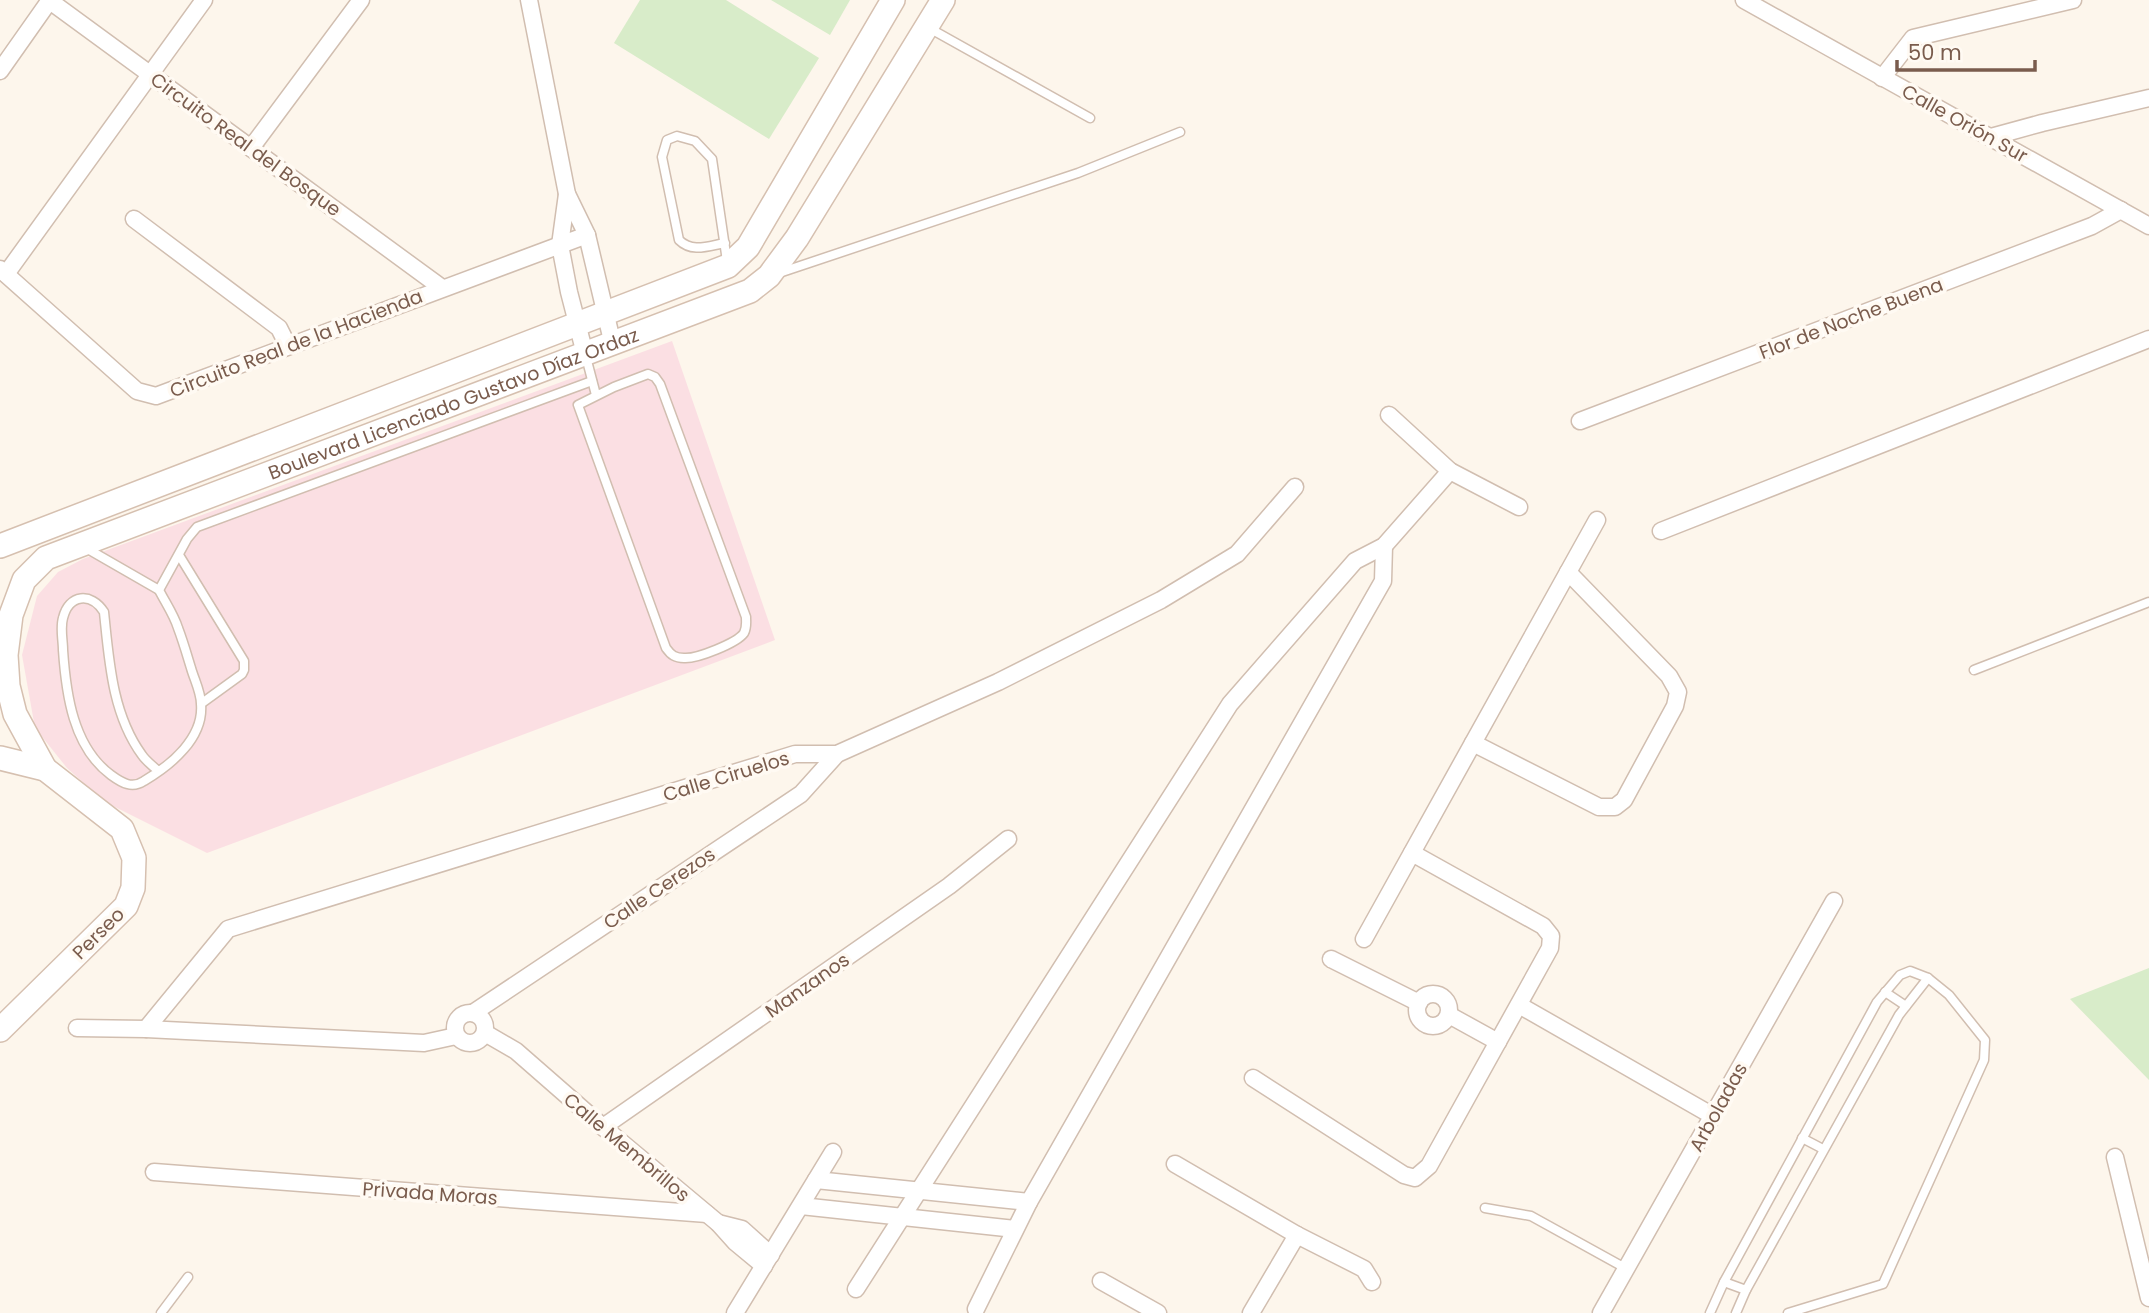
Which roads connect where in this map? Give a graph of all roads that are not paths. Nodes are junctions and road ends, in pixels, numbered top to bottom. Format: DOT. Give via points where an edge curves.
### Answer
graph roads {
  1 [pos="50,0"];
  2 [pos="204,0"];
  3 [pos="360,0"];
  4 [pos="529,0"];
  5 [pos="893,0"];
  6 [pos="943,0"];
  7 [pos="1744,0"];
  8 [pos="2073,0"];
  9 [pos="926,27"];
  10 [pos="0,71"];
  11 [pos="150,74"];
  12 [pos="1882,78"];
  13 [pos="2149,98"];
  14 [pos="1090,118"];
  15 [pos="1181,132"];
  16 [pos="1991,137"];
  17 [pos="251,148"];
  18 [pos="567,194"];
  19 [pos="2121,210"];
  20 [pos="134,219"];
  21 [pos="2149,226"];
  22 [pos="587,235"];
  23 [pos="725,243"];
  24 [pos="560,245"];
  25 [pos="728,266"];
  26 [pos="3,271"];
  27 [pos="769,276"];
  28 [pos="442,288"];
  29 [pos="605,314"];
  30 [pos="577,323"];
  31 [pos="2149,339"];
  32 [pos="613,345"];
  33 [pos="288,346"];
  34 [pos="585,354"];
  35 [pos="592,381"];
  36 [pos="596,395"];
  37 [pos="1389,415"];
  38 [pos="1580,421"];
  39 [pos="1450,471"];
  40 [pos="1295,487"];
  41 [pos="1519,507"];
  42 [pos="1597,520"];
  43 [pos="1661,531"];
  44 [pos="80,545"];
  45 [pos="1384,545"];
  46 [pos="0,546"];
  47 [pos="179,555"];
  48 [pos="1569,572"];
  49 [pos="159,590"];
  50 [pos="2149,602"];
  51 [pos="1975,670"];
  52 [pos="202,703"];
  53 [pos="1473,743"];
  54 [pos="837,754"];
  55 [pos="0,758"];
  56 [pos="45,769"];
  57 [pos="158,771"];
  58 [pos="1008,839"];
  59 [pos="1412,853"];
  60 [pos="1834,901"];
  61 [pos="1364,939"];
  62 [pos="1331,959"];
  63 [pos="1928,978"];
  64 [pos="1885,992"];
  65 [pos="1419,1003"];
  66 [pos="1519,1005"];
  67 [pos="1906,1006"];
  68 [pos="473,1013"];
  69 [pos="1449,1015"];
  70 [pos="77,1028"];
  71 [pos="146,1029"];
  72 [pos="0,1030"];
  73 [pos="485,1033"];
  74 [pos="456,1036"];
  75 [pos="1498,1042"];
  76 [pos="1253,1079"];
  77 [pos="1713,1116"];
  78 [pos="603,1127"];
  79 [pos="1802,1138"];
  80 [pos="1823,1149"];
  81 [pos="833,1152"];
  82 [pos="2115,1157"];
  83 [pos="1175,1164"];
  84 [pos="154,1172"];
  85 [pos="816,1180"];
  86 [pos="918,1192"];
  87 [pos="1029,1202"];
  88 [pos="801,1206"];
  89 [pos="1485,1208"];
  90 [pos="901,1218"];
  91 [pos="713,1219"];
  92 [pos="1015,1229"];
  93 [pos="1297,1235"];
  94 [pos="767,1260"];
  95 [pos="1627,1269"];
  96 [pos="188,1277"];
  97 [pos="1101,1281"];
  98 [pos="1372,1282"];
  99 [pos="1724,1282"];
  100 [pos="856,1289"];
  101 [pos="1746,1290"];
  102 [pos="2149,1298"];
  103 [pos="975,1309"];
  104 [pos="161,1313"];
  105 [pos="735,1313"];
  106 [pos="1158,1313"];
  107 [pos="1251,1313"];
  108 [pos="1601,1313"];
  109 [pos="1710,1313"];
  110 [pos="1736,1313"];
  111 [pos="1788,1313"];
  1 -- 10 [label="street"];
  1 -- 11 [label="street, Circuito Real del Bosque"];
  2 -- 11 [label="street"];
  3 -- 17 [label="street"];
  4 -- 18 [label="street"];
  5 -- 25 [label="street, Boulevard Licenciado Gustavo Díaz Ordaz" via="748,247"];
  6 -- 9 [label="street, Boulevard Licenciado Gustavo Díaz Ordaz"];
  7 -- 12 [label="street, Calle Orión Sur"];
  8 -- 12 [label="street" via="1913,38"];
  9 -- 14 [label="lane"];
  9 -- 27 [label="street, Boulevard Licenciado Gustavo Díaz Ordaz"];
  11 -- 17 [label="street, Circuito Real del Bosque"];
  11 -- 26 [label="street"];
  12 -- 16 [label="street, Calle Orión Sur"];
  13 -- 16 [label="street"];
  15 -- 27 [label="lane" via="1078,173"];
  16 -- 19 [label="street, Calle Orión Sur"];
  17 -- 28 [label="street, Circuito Real del Bosque"];
  18 -- 22 [label="street"];
  18 -- 24 [label="street"];
  19 -- 21 [label="street, Calle Orión Sur"];
  19 -- 38 [label="street, Flor de Noche Buena" via="2092,226"];
  20 -- 33 [label="street" via="279,328"];
  22 -- 24 [label="street, Circuito Real de la Hacienda"];
  22 -- 29 [label="street"];
  23 -- 23 [label="lane" via="696,248 679,240 662,157 667,140 677,136 695,141 712,159"];
  23 -- 25 [label="lane"];
  24 -- 28 [label="street, Circuito Real de la Hacienda"];
  24 -- 30 [label="street"];
  25 -- 29 [label="street, Boulevard Licenciado Gustavo Díaz Ordaz"];
  26 -- 33 [label="street, Circuito Real de la Hacienda" via="137,391 146,394 156,396"];
  27 -- 32 [label="street, Boulevard Licenciado Gustavo Díaz Ordaz" via="750,291"];
  28 -- 33 [label="street, Circuito Real de la Hacienda"];
  29 -- 30 [label="street, Boulevard Licenciado Gustavo Díaz Ordaz"];
  29 -- 32 [label="street"];
  30 -- 34 [label="street"];
  30 -- 46 [label="street, Boulevard Licenciado Gustavo Díaz Ordaz"];
  31 -- 43 [label="street"];
  32 -- 34 [label="street, Boulevard Licenciado Gustavo Díaz Ordaz"];
  34 -- 35 [label="lane"];
  34 -- 44 [label="street, Boulevard Licenciado Gustavo Díaz Ordaz"];
  35 -- 36 [label="lane"];
  35 -- 47 [label="lane" via="213,520 197,527"];
  36 -- 36 [label="lane" via="579,405 666,648 681,659 735,640 743,635 746,617 660,384 648,374"];
  37 -- 39 [label="street"];
  39 -- 41 [label="street"];
  39 -- 45 [label="street"];
  40 -- 54 [label="street, Calle Ciruelos" via="1237,554 1161,600 998,682"];
  42 -- 48 [label="street"];
  44 -- 49 [label="lane"];
  44 -- 56 [label="street, Boulevard Licenciado Gustavo Díaz Ordaz" via="46,558 24,580 11,615 8,686 15,714"];
  45 -- 86 [label="street" via="1355,561 1230,704"];
  45 -- 87 [label="street" via="1383,581"];
  47 -- 49 [label="lane"];
  47 -- 52 [label="lane" via="244,661 242,674"];
  48 -- 53 [label="street"];
  48 -- 53 [label="street" via="1669,676 1678,692 1675,706 1624,800 1615,807 1599,807"];
  49 -- 52 [label="lane" via="178,625"];
  50 -- 51 [label="lane"];
  52 -- 57 [label="lane" via="194,736"];
  53 -- 59 [label="street"];
  54 -- 68 [label="street, Calle Cerezos" via="801,794"];
  54 -- 71 [label="street, Calle Ciruelos" via="795,754 228,929"];
  55 -- 56 [label="street, Perseo"];
  56 -- 72 [label="street, Perseo" via="122,829 134,858 133,888 126,906"];
  57 -- 57 [label="lane" via="142,755 114,693 104,612 97,602 74,600 62,622 64,662 77,728 88,751 106,771 128,785 139,784"];
  58 -- 78 [label="street, Manzanos" via="949,886"];
  59 -- 61 [label="street"];
  59 -- 66 [label="street" via="1543,926 1552,936"];
  60 -- 77 [label="street, Arboladas"];
  62 -- 65 [label="street"];
  63 -- 64 [label="lane" via="1910,971"];
  63 -- 67 [label="lane"];
  63 -- 111 [label="lane" via="1950,995 1985,1040 1984,1060 1883,1284"];
  64 -- 67 [label="lane"];
  64 -- 79 [label="lane"];
  65 -- 69 [label="street" via="1427,995 1442,996"];
  65 -- 69 [label="street" via="1417,1013 1427,1025 1443,1024"];
  66 -- 75 [label="street"];
  66 -- 77 [label="street"];
  67 -- 80 [label="lane"];
  68 -- 73 [label="street" via="484,1020"];
  68 -- 74 [label="street" via="461,1015 454,1024"];
  69 -- 75 [label="street"];
  70 -- 71 [label="street"];
  71 -- 74 [label="street" via="424,1043"];
  73 -- 74 [label="street" via="477,1043 464,1043"];
  73 -- 78 [label="street, Calle Membrillos" via="516,1051"];
  75 -- 76 [label="street" via="1429,1166 1415,1178"];
  77 -- 95 [label="street, Arboladas"];
  78 -- 91 [label="street, Calle Membrillos"];
  79 -- 80 [label="lane"];
  79 -- 99 [label="lane"];
  80 -- 101 [label="lane"];
  81 -- 85 [label="street"];
  82 -- 102 [label="street"];
  83 -- 93 [label="street"];
  84 -- 91 [label="street, Privada Moras"];
  85 -- 86 [label="street"];
  85 -- 88 [label="street"];
  86 -- 87 [label="street"];
  86 -- 90 [label="street"];
  87 -- 92 [label="street"];
  88 -- 90 [label="street"];
  88 -- 94 [label="street"];
  89 -- 95 [label="lane" via="1531,1216"];
  90 -- 92 [label="street"];
  90 -- 100 [label="street"];
  91 -- 94 [label="street, Calle Membrillos" via="735,1242"];
  92 -- 103 [label="street"];
  93 -- 98 [label="street" via="1364,1269"];
  93 -- 107 [label="street"];
  94 -- 105 [label="street"];
  95 -- 108 [label="street, Arboladas"];
  96 -- 104 [label="lane"];
  97 -- 106 [label="street"];
  99 -- 101 [label="lane"];
  99 -- 109 [label="lane"];
  101 -- 110 [label="lane"];
}
